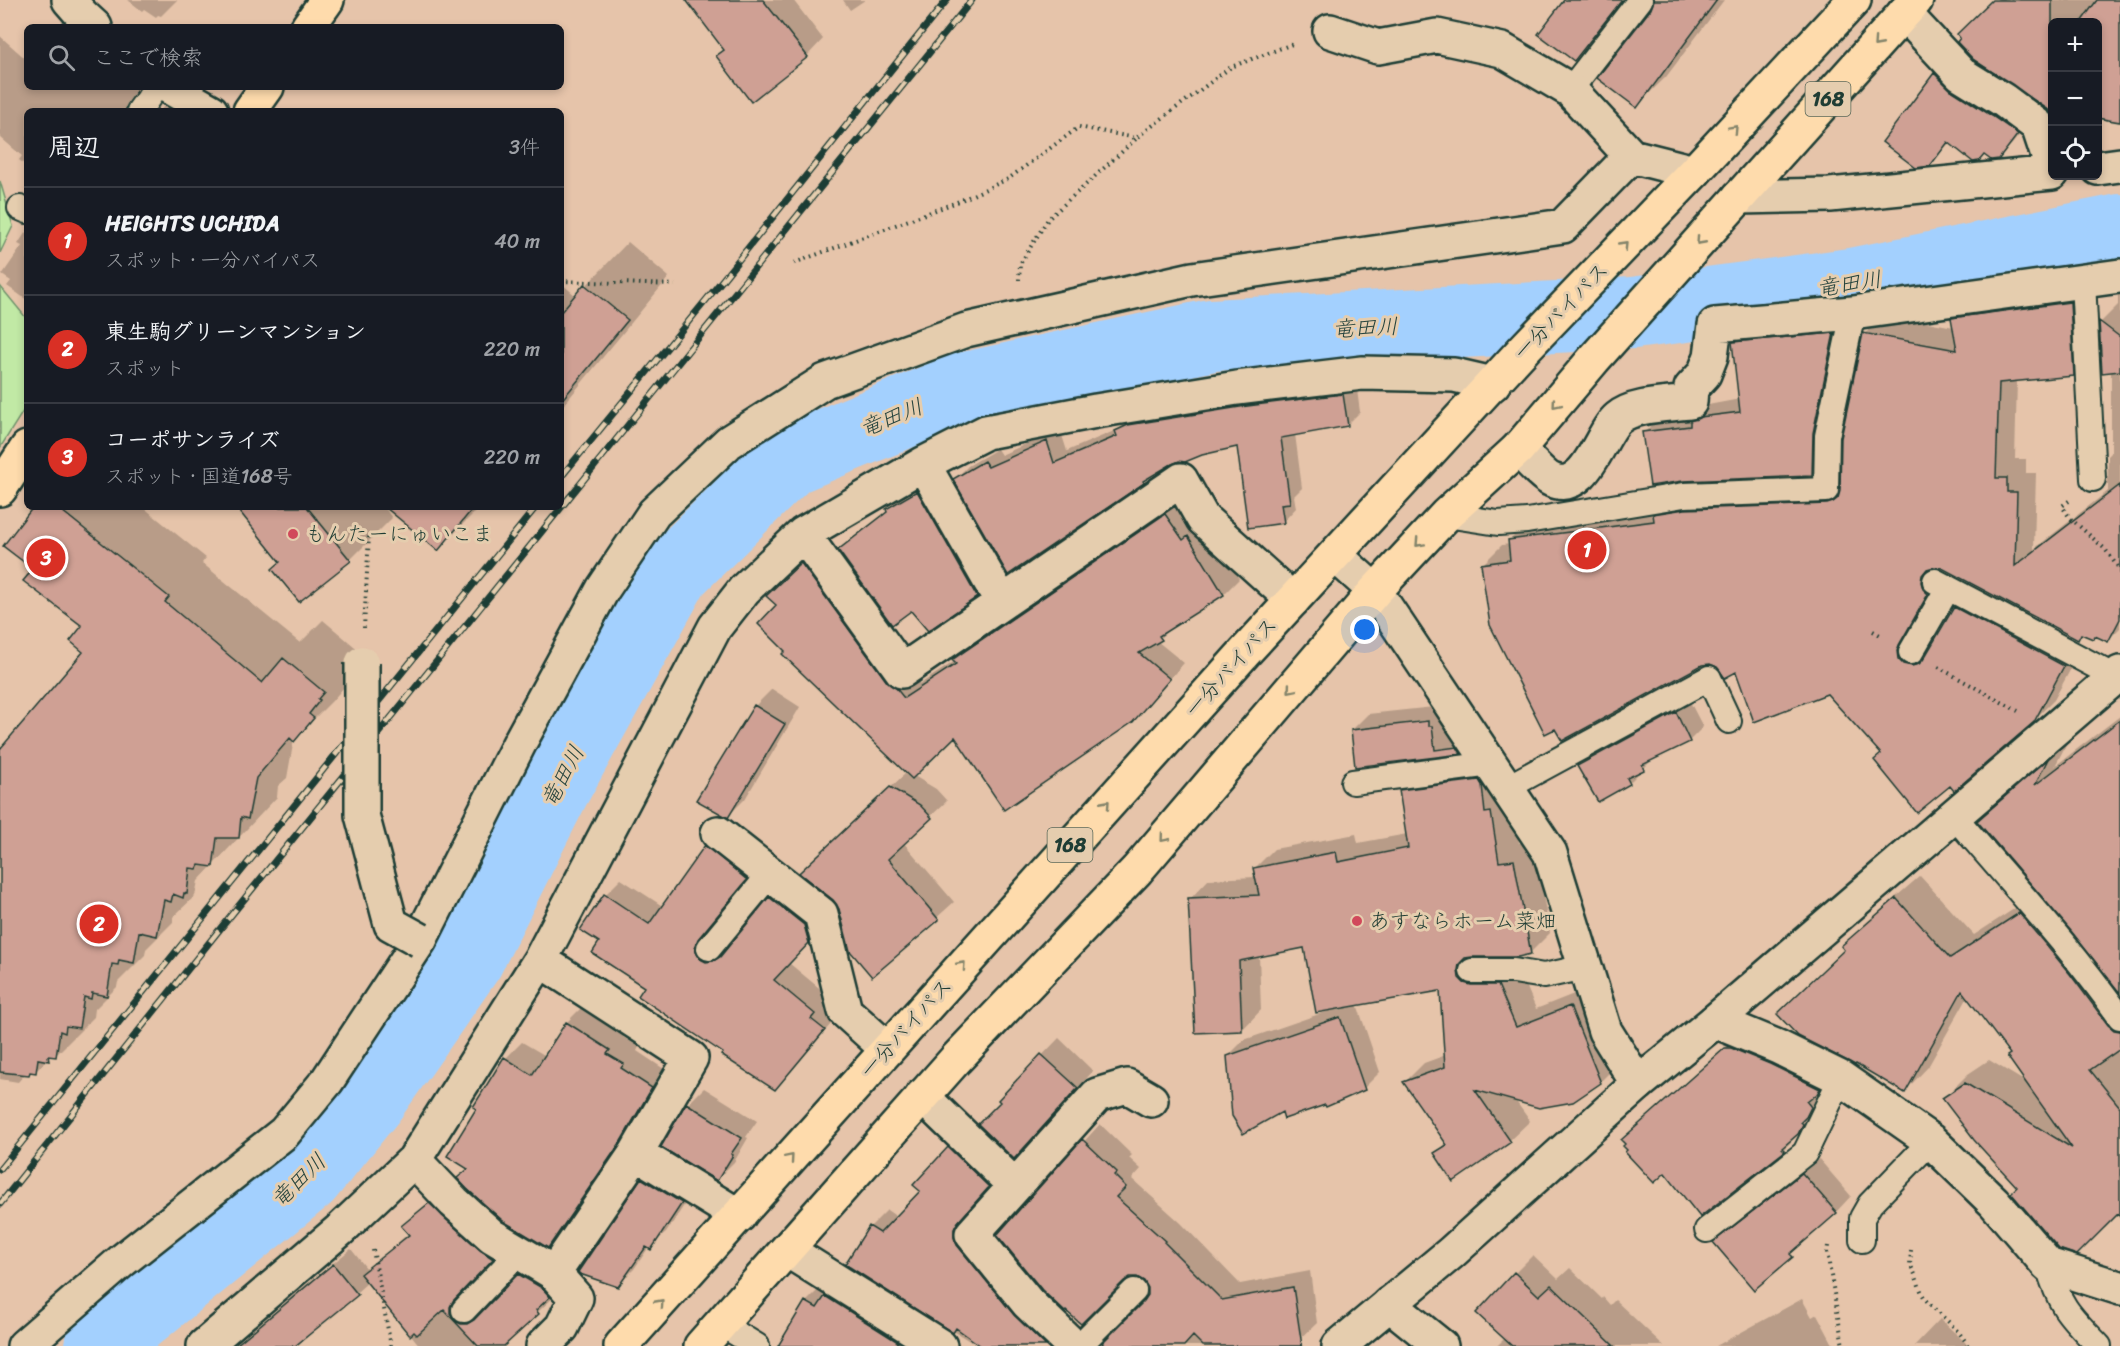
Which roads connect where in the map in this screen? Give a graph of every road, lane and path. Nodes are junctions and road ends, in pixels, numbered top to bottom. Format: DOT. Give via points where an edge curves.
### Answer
graph roads {
  1 [pos="69,0"];
  2 [pos="327,0"];
  3 [pos="1640,0"];
  4 [pos="1854,0"];
  5 [pos="1910,7"];
  6 [pos="91,24"];
  7 [pos="310,24"];
  8 [pos="1330,31"];
  9 [pos="154,90"];
  10 [pos="174,90"];
  11 [pos="265,90"];
  12 [pos="1570,90"];
  13 [pos="141,108"];
  14 [pos="206,108"];
  15 [pos="252,108"];
  16 [pos="1136,138"];
  17 [pos="1631,156"];
  18 [pos="2048,156"];
  19 [pos="2120,165"];
  20 [pos="2102,167"];
  21 [pos="1694,172"];
  22 [pos="2048,173"];
  23 [pos="1739,197"];
  24 [pos="794,263"];
  25 [pos="2120,276"];
  26 [pos="2083,280"];
  27 [pos="564,281"];
  28 [pos="675,285"];
  29 [pos="1853,313"];
  30 [pos="1024,317"];
  31 [pos="1493,384"];
  32 [pos="1518,449"];
  33 [pos="24,453"];
  34 [pos="923,464"];
  35 [pos="2093,479"];
  36 [pos="0,489"];
  37 [pos="1446,514"];
  38 [pos="803,534"];
  39 [pos="369,536"];
  40 [pos="1335,555"];
  41 [pos="2120,570"];
  42 [pos="1375,591"];
  43 [pos="1293,600"];
  44 [pos="1002,602"];
  45 [pos="1873,631"];
  46 [pos="1911,652"];
  47 [pos="362,663"];
  48 [pos="2118,675"];
  49 [pos="1729,721"];
  50 [pos="2053,730"];
  51 [pos="1498,776"];
  52 [pos="1353,782"];
  53 [pos="1954,816"];
  54 [pos="718,833"];
  55 [pos="770,874"];
  56 [pos="420,940"];
  57 [pos="709,948"];
  58 [pos="540,960"];
  59 [pos="1585,967"];
  60 [pos="1472,971"];
  61 [pos="2120,1017"];
  62 [pos="1715,1021"];
  63 [pos="886,1049"];
  64 [pos="1841,1078"];
  65 [pos="1638,1084"];
  66 [pos="922,1096"];
  67 [pos="1151,1100"];
  68 [pos="1931,1141"];
  69 [pos="636,1153"];
  70 [pos="414,1160"];
  71 [pos="1015,1186"];
  72 [pos="366,1205"];
  73 [pos="739,1216"];
  74 [pos="1707,1230"];
  75 [pos="1862,1240"];
  76 [pos="788,1250"];
  77 [pos="1911,1250"];
  78 [pos="519,1252"];
  79 [pos="2048,1265"];
  80 [pos="554,1273"];
  81 [pos="2120,1288"];
  82 [pos="1134,1291"];
  83 [pos="1389,1304"];
  84 [pos="464,1310"];
  85 [pos="711,1335"];
  86 [pos="24,1346"];
  87 [pos="204,1346"];
  88 [pos="391,1346"];
  89 [pos="543,1346"];
  90 [pos="621,1346"];
  91 [pos="757,1346"];
  92 [pos="940,1346"];
  93 [pos="1073,1346"];
  94 [pos="1079,1346"];
  95 [pos="1339,1346"];
  96 [pos="1441,1346"];
  97 [pos="1968,1346"];
  98 [pos="2099,1346"];
  1 -- 6 [label="street"];
  2 -- 7 [label="highway"];
  3 -- 12 [label="lane"];
  21 -- 4 [label="highway, 一分バイパス / 168, one-way"];
  5 -- 18 [label="street" via="1961,74 2038,126"];
  5 -- 23 [label="highway, 168, one-way"];
  8 -- 12 [label="street" via="1378,47 1437,36 1502,50"];
  8 -- 16 [label="path" via="1231,67"];
  9 -- 13 [label="lane"];
  10 -- 14 [label="street"];
  11 -- 15 [label="highway"];
  12 -- 17 [label="street"];
  16 -- 24 [label="path" via="1079,127 1008,179"];
  16 -- 30 [label="path" via="1042,228 1020,264"];
  17 -- 21 [label="street"];
  17 -- 30 [label="street" via="1563,226 1192,279"];
  19 -- 20 [label="street"];
  31 -- 21 [label="highway, 一分バイパス / 168, one-way"];
  22 -- 23 [label="street" via="1830,195"];
  23 -- 32 [label="highway, 168, one-way"];
  25 -- 26 [label="street"];
  26 -- 29 [label="street"];
  26 -- 35 [label="lane"];
  27 -- 28 [label="path"];
  29 -- 32 [label="street" via="1715,325 1711,356 1704,374 1691,388 1690,402 1637,409 1618,418 1588,465 1567,482 1552,480"];
  29 -- 37 [label="lane" via="1827,436 1826,490 1684,495 1517,522 1498,523"];
  30 -- 56 [label="street" via="966,330 825,381 729,442 654,513 603,590"];
  31 -- 34 [label="street" via="1454,375 1362,373 1237,388 986,432"];
  31 -- 40 [label="highway, 一分バイパス / 168"];
  32 -- 37 [label="highway, 168"];
  33 -- 36 [label="highway"];
  34 -- 38 [label="street"];
  34 -- 44 [label="street"];
  35 -- 41 [label="path" via="2062,506"];
  37 -- 42 [label="highway, 168, one-way"];
  38 -- 44 [label="street" via="902,671"];
  38 -- 58 [label="street" via="744,590 715,627"];
  39 -- 47 [label="path"];
  40 -- 42 [label="street"];
  40 -- 43 [label="highway, 一分バイパス / 168"];
  42 -- 51 [label="street"];
  42 -- 66 [label="highway, 168, one-way" via="1137,870"];
  43 -- 44 [label="street" via="1203,519 1181,480"];
  63 -- 43 [label="highway, 一分バイパス / 168, one-way"];
  45 -- 46 [label="path"];
  46 -- 48 [label="lane" via="1941,585"];
  46 -- 50 [label="path"];
  47 -- 56 [label="street, bridge" via="362,815 391,924"];
  48 -- 50 [label="street"];
  49 -- 51 [label="lane" via="1709,678"];
  50 -- 53 [label="street"];
  51 -- 52 [label="lane"];
  51 -- 59 [label="street" via="1550,853"];
  53 -- 61 [label="lane"];
  53 -- 62 [label="street"];
  54 -- 55 [label="street"];
  55 -- 57 [label="lane"];
  55 -- 63 [label="street" via="821,914 845,1011"];
  56 -- 86 [label="street" via="327,1081 284,1133 123,1260"];
  58 -- 69 [label="street" via="691,1058"];
  58 -- 70 [label="street"];
  59 -- 60 [label="lane" via="1544,976"];
  59 -- 65 [label="street" via="1605,1031"];
  62 -- 64 [label="street"];
  62 -- 65 [label="street"];
  73 -- 63 [label="highway, 一分バイパス / 168, one-way"];
  64 -- 68 [label="street"];
  64 -- 74 [label="lane" via="1805,1153"];
  65 -- 83 [label="street"];
  66 -- 71 [label="street"];
  66 -- 76 [label="highway, 168"];
  67 -- 71 [label="street" via="1127,1086 1096,1095"];
  68 -- 75 [label="lane" via="1870,1204 1862,1218"];
  68 -- 79 [label="street" via="1994,1202"];
  69 -- 73 [label="street"];
  69 -- 80 [label="street"];
  70 -- 72 [label="street"];
  70 -- 78 [label="street" via="492,1236"];
  71 -- 93 [label="street" via="972,1234 1028,1303"];
  72 -- 87 [label="street"];
  72 -- 88 [label="path"];
  90 -- 73 [label="highway, 一分バイパス / 168, one-way"];
  76 -- 85 [label="highway, 168"];
  76 -- 92 [label="street"];
  77 -- 97 [label="path" via="1910,1266 1924,1298 1962,1334"];
  78 -- 80 [label="street"];
  78 -- 84 [label="lane"];
  79 -- 81 [label="street"];
  79 -- 98 [label="lane" via="2055,1292 2069,1315"];
  80 -- 89 [label="street" via="576,1298 562,1326"];
  82 -- 94 [label="lane"];
  83 -- 95 [label="street"];
  83 -- 96 [label="street"];
  85 -- 91 [label="lane"];
}
